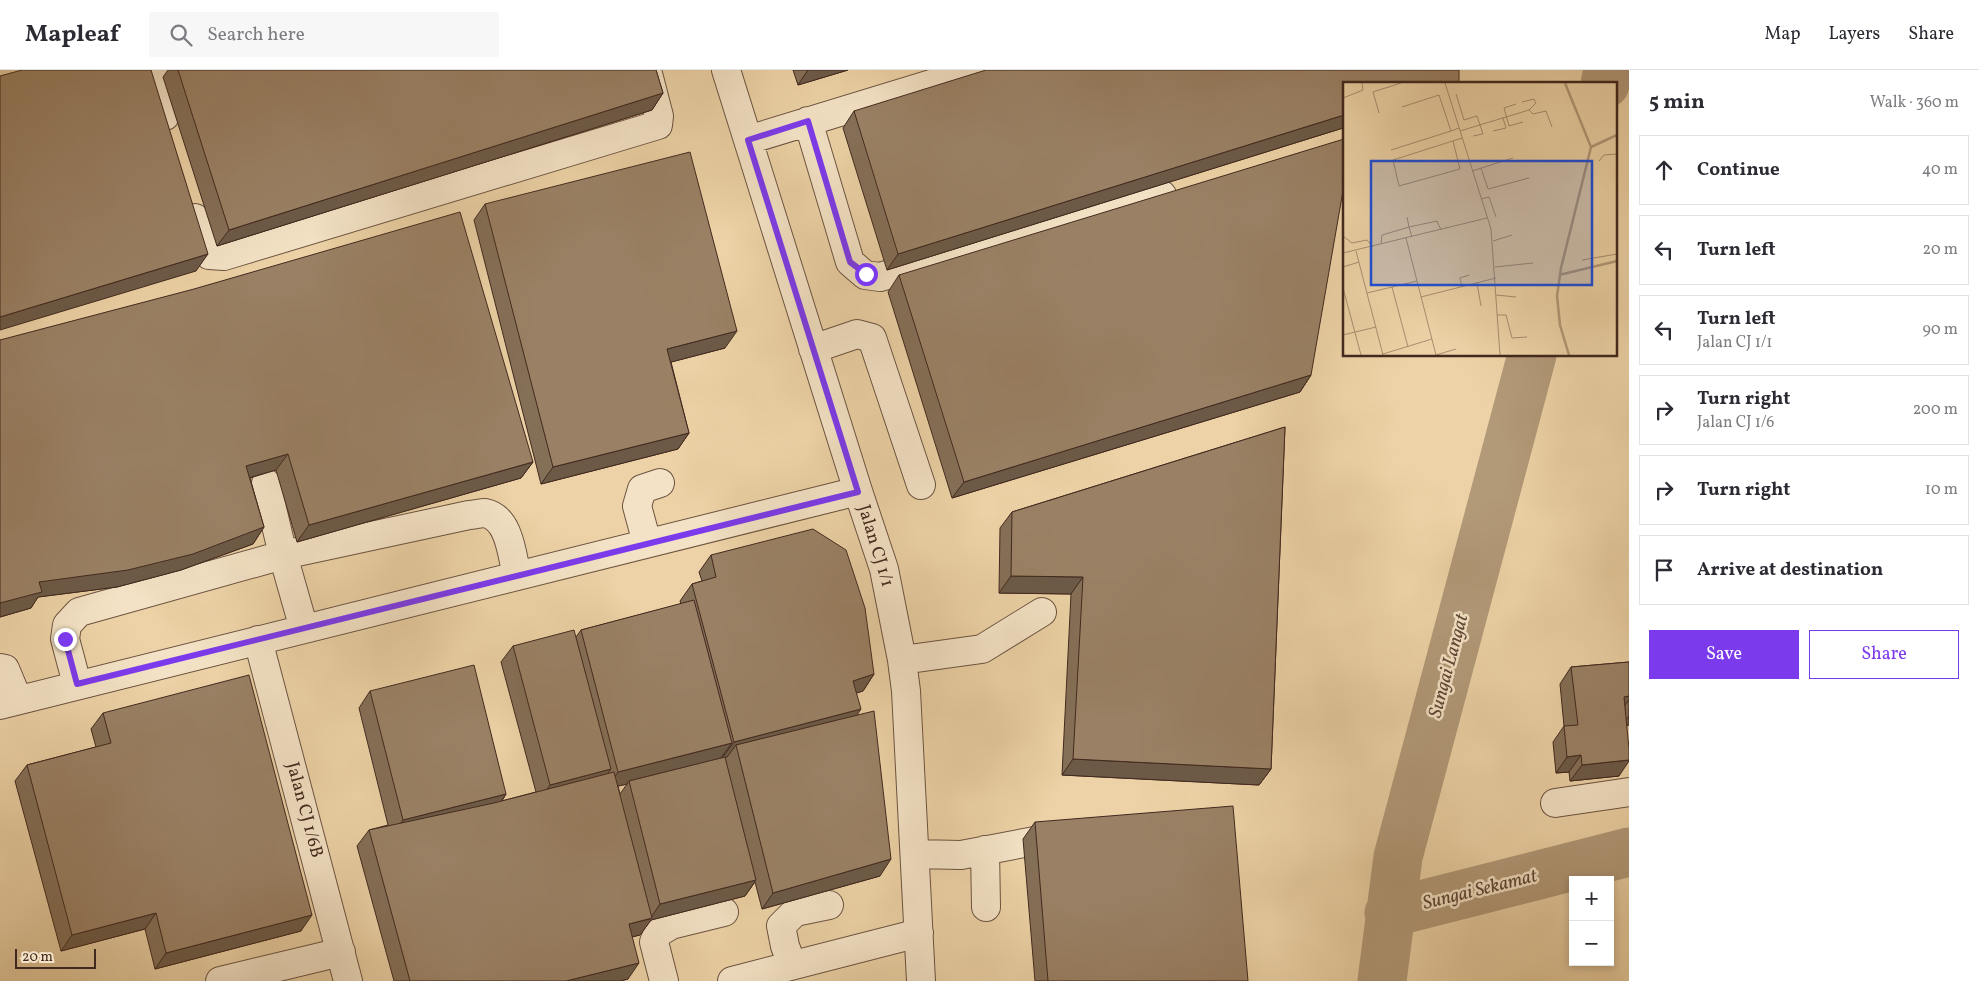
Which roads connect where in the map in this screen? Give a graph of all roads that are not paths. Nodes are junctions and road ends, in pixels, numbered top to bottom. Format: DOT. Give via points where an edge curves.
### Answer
graph roads {
  1 [pos="160,70"];
  2 [pos="646,70"];
  3 [pos="726,70"];
  4 [pos="977,70"];
  5 [pos="808,121"];
  6 [pos="171,136"];
  7 [pos="748,140"];
  8 [pos="187,191"];
  9 [pos="1162,195"];
  10 [pos="813,349"];
  11 [pos="266,482"];
  12 [pos="660,484"];
  13 [pos="921,485"];
  14 [pos="858,492"];
  15 [pos="647,543"];
  16 [pos="283,555"];
  17 [pos="517,576"];
  18 [pos="1042,612"];
  19 [pos="304,629"];
  20 [pos="258,640"];
  21 [pos="902,660"];
  22 [pos="0,668"];
  23 [pos="77,684"];
  24 [pos="9,703"];
  25 [pos="1629,792"];
  26 [pos="1555,803"];
  27 [pos="1081,833"];
  28 [pos="985,850"];
  29 [pos="915,854"];
  30 [pos="829,905"];
  31 [pos="986,907"];
  32 [pos="724,912"];
  33 [pos="919,934"];
  34 [pos="341,952"];
  35 [pos="785,971"];
  36 [pos="220,981"];
  37 [pos="348,981"];
  38 [pos="664,981"];
  39 [pos="732,981"];
  40 [pos="922,981"];
  1 -- 6 [label="street" via="154,81"];
  2 -- 8 [label="street" via="659,116 658,125 224,256 209,255 203,246"];
  3 -- 7 [label="street, Jalan CJ 1/1"];
  4 -- 5 [label="street"];
  5 -- 7 [label="street"];
  5 -- 9 [label="street" via="850,262 866,274 880,277"];
  7 -- 10 [label="street, Jalan CJ 1/1"];
  10 -- 13 [label="street" via="857,334 872,338"];
  10 -- 14 [label="street, Jalan CJ 1/1"];
  11 -- 16 [label="street"];
  12 -- 15 [label="street" via="642,489 638,506"];
  14 -- 15 [label="street"];
  14 -- 21 [label="street, Jalan CJ 1/1" via="884,569"];
  15 -- 17 [label="street"];
  16 -- 17 [label="street" via="485,513 502,523"];
  16 -- 19 [label="street"];
  16 -- 23 [label="street" via="79,612 66,624 65,639"];
  17 -- 19 [label="street"];
  18 -- 21 [label="street" via="982,649"];
  19 -- 20 [label="street"];
  20 -- 23 [label="street"];
  20 -- 34 [label="street, Jalan CJ 1/6B"];
  21 -- 29 [label="street, Jalan CJ 1/1"];
  22 -- 24 [label="street" via="5,669"];
  23 -- 24 [label="street"];
  25 -- 26 [label="street"];
  27 -- 28 [label="street"];
  28 -- 29 [label="street" via="961,855"];
  28 -- 31 [label="street"];
  29 -- 33 [label="street, Jalan CJ 1/1"];
  30 -- 35 [label="street" via="795,912 781,926"];
  32 -- 38 [label="street" via="671,925 658,933 654,942"];
  33 -- 35 [label="street"];
  33 -- 40 [label="street, Jalan CJ 1/1"];
  34 -- 36 [label="street"];
  34 -- 37 [label="street, Jalan CJ 1/6B"];
  35 -- 39 [label="street"];
}
